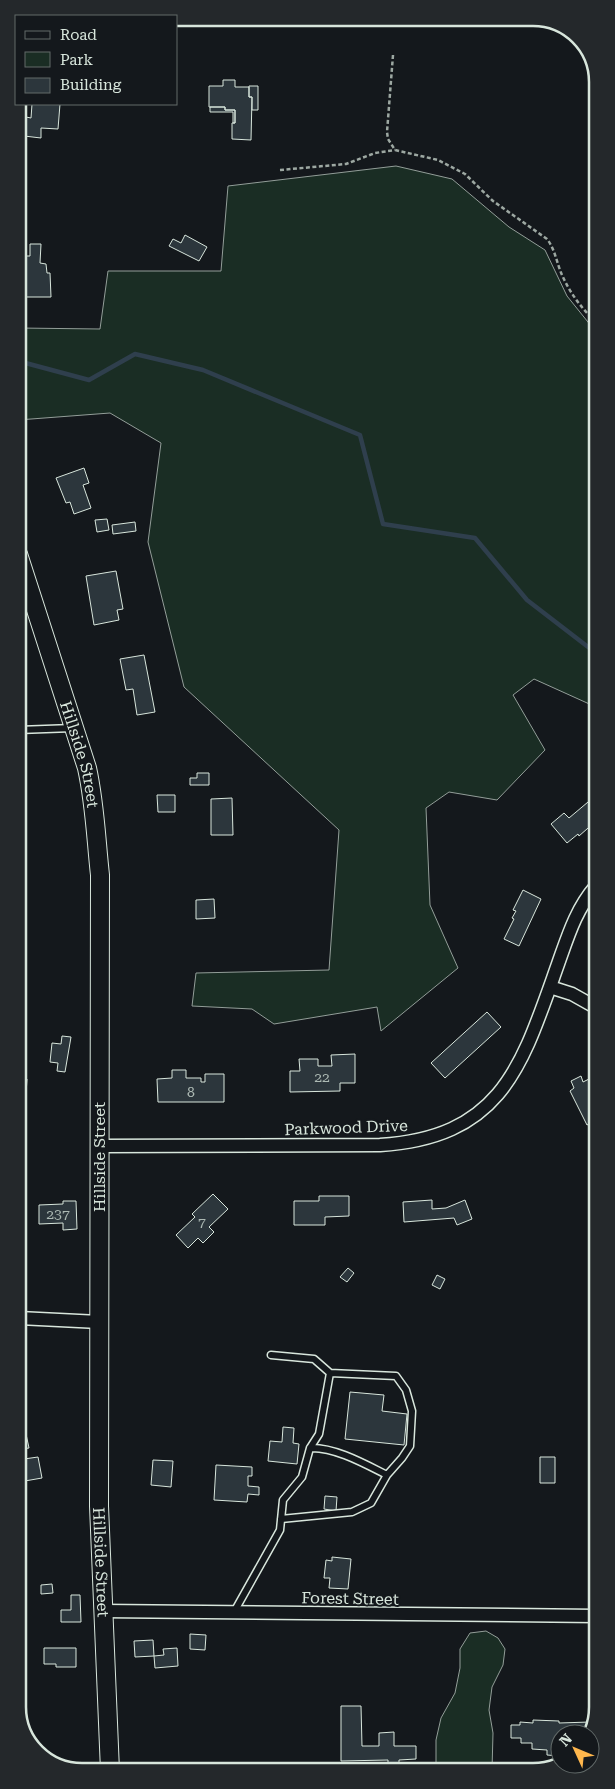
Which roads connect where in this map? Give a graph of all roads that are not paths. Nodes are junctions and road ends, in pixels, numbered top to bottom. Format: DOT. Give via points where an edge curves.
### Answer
graph roads {
  1 [pos="26,579"];
  2 [pos="74,728"];
  3 [pos="26,730"];
  4 [pos="589,896"];
  5 [pos="550,986"];
  6 [pos="589,1004"];
  7 [pos="100,1146"];
  8 [pos="26,1318"];
  9 [pos="99,1322"];
  10 [pos="270,1354"];
  11 [pos="330,1373"];
  12 [pos="310,1448"];
  13 [pos="387,1475"];
  14 [pos="281,1519"];
  15 [pos="102,1611"];
  16 [pos="234,1612"];
  17 [pos="589,1616"];
  18 [pos="110,1763"];
  1 -- 2 [label="street, Hillside Street"];
  2 -- 3 [label="lane"];
  2 -- 7 [label="street, Hillside Street" via="90,782 100,876"];
  4 -- 5 [label="street, Parkwood Drive" via="576,914"];
  5 -- 6 [label="street"];
  5 -- 7 [label="street, Parkwood Drive" via="526,1049 507,1084 479,1112 443,1133 380,1145"];
  7 -- 9 [label="street, Hillside Street"];
  8 -- 9 [label="street"];
  9 -- 15 [label="street, Hillside Street"];
  10 -- 11 [label="lane" via="314,1359"];
  11 -- 12 [label="lane" via="320,1434"];
  11 -- 13 [label="lane" via="396,1376 406,1390 412,1411 410,1446"];
  12 -- 13 [label="lane" via="321,1447"];
  12 -- 14 [label="lane" via="302,1477 283,1500"];
  13 -- 14 [label="lane" via="371,1503 352,1512"];
  14 -- 16 [label="lane" via="280,1530"];
  15 -- 16 [label="street, Forest Street"];
  15 -- 18 [label="street, Hillside Street"];
  16 -- 17 [label="street, Forest Street"];
}
